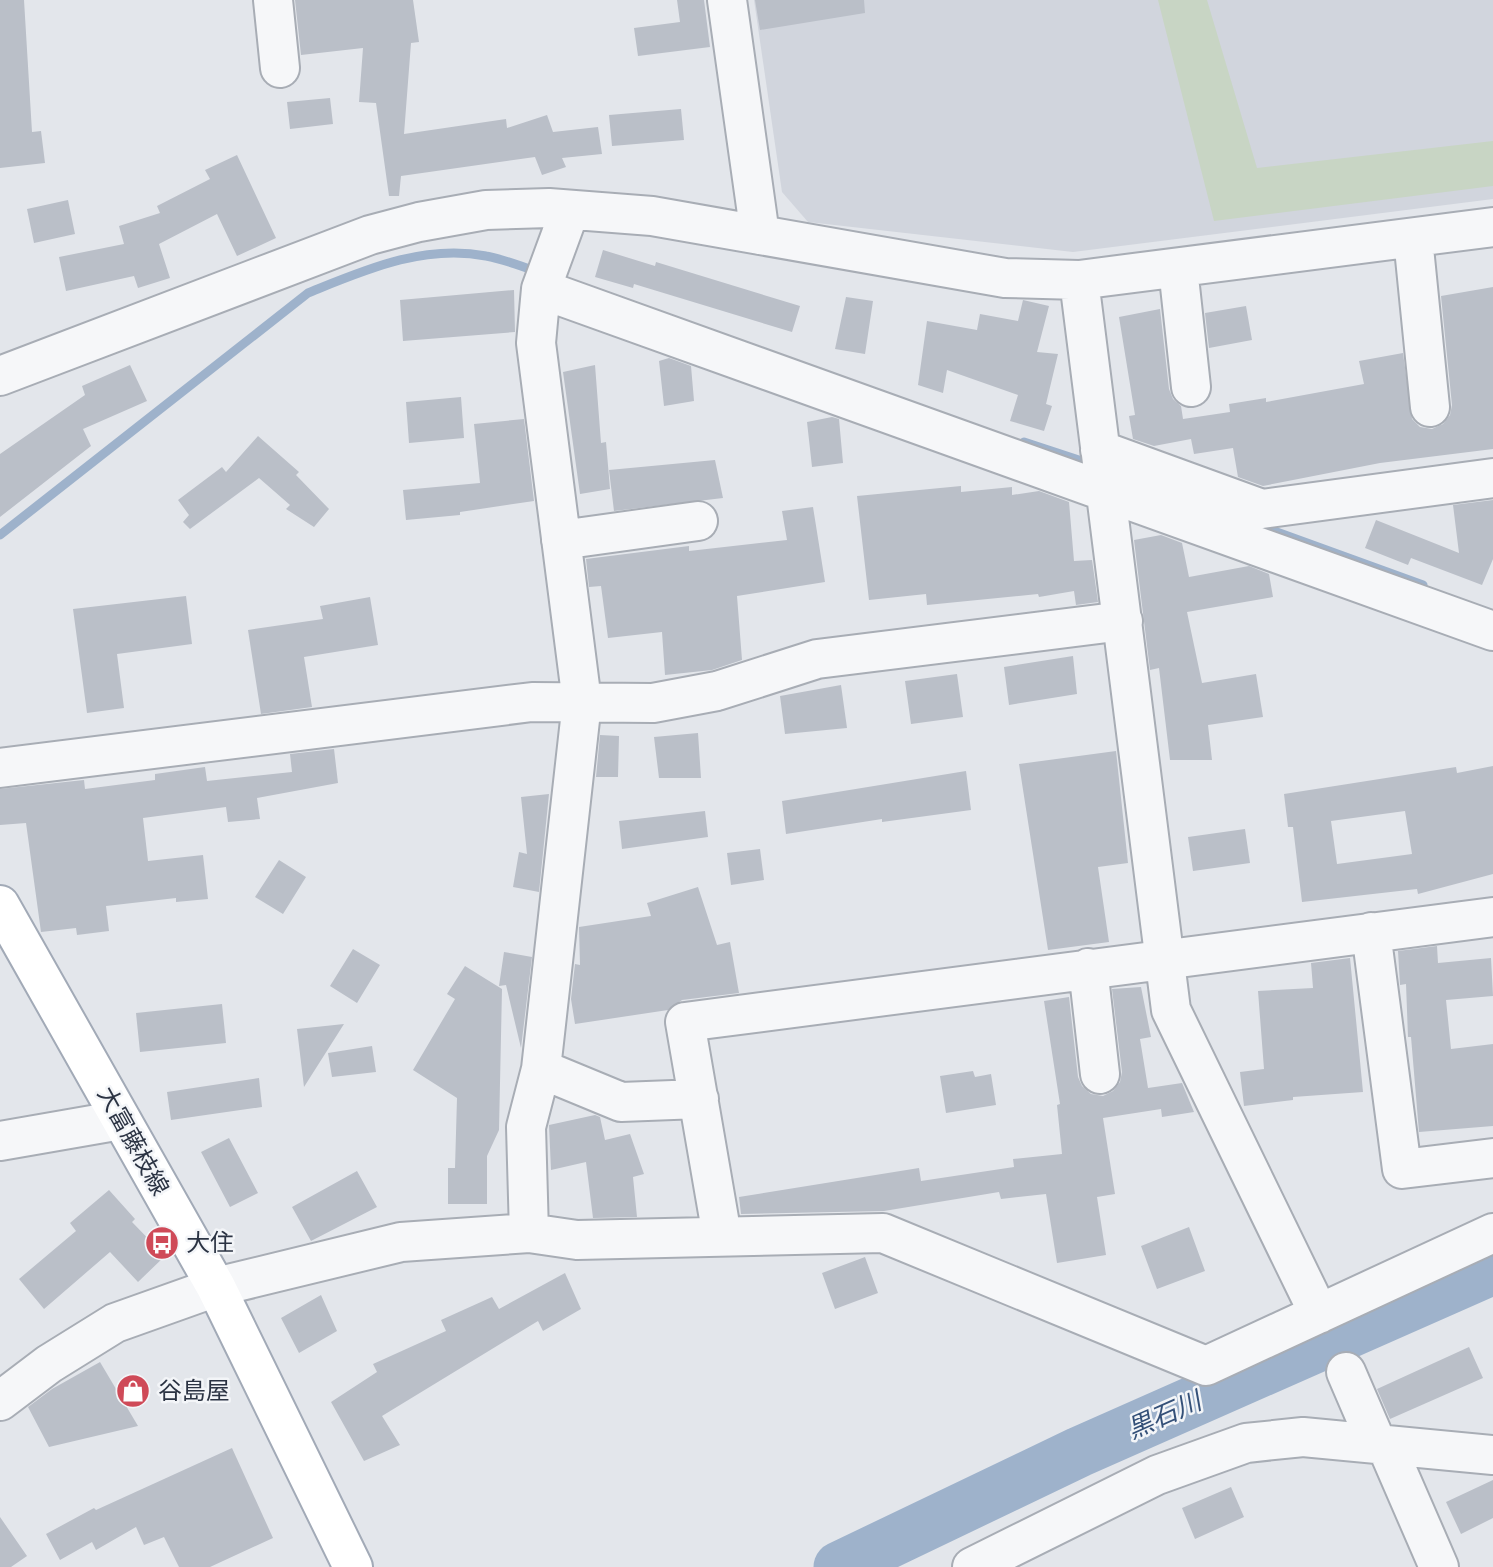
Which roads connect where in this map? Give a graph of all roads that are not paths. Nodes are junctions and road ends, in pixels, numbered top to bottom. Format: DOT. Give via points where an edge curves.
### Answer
graph roads {
  1 [pos="274,0"];
  2 [pos="727,0"];
  3 [pos="280,68"];
  4 [pos="570,209"];
  5 [pos="1493,227"];
  6 [pos="760,235"];
  7 [pos="1413,237"];
  8 [pos="1178,268"];
  9 [pos="545,280"];
  10 [pos="1079,280"];
  11 [pos="0,376"];
  12 [pos="1191,387"];
  13 [pos="1430,407"];
  14 [pos="1103,472"];
  15 [pos="1493,478"];
  16 [pos="698,521"];
  17 [pos="561,540"];
  18 [pos="1123,621"];
  19 [pos="1493,631"];
  20 [pos="582,702"];
  21 [pos="0,768"];
  22 [pos="0,905"];
  23 [pos="1493,917"];
  24 [pos="1371,932"];
  25 [pos="1166,958"];
  26 [pos="1088,968"];
  27 [pos="541,1069"];
  28 [pos="1100,1074"];
  29 [pos="699,1099"];
  30 [pos="121,1120"];
  31 [pos="0,1141"];
  32 [pos="1493,1157"];
  33 [pos="529,1233"];
  34 [pos="1493,1233"];
  35 [pos="722,1236"];
  36 [pos="216,1287"];
  37 [pos="1319,1314"];
  38 [pos="1346,1372"];
  39 [pos="0,1401"];
  40 [pos="1382,1445"];
  41 [pos="1493,1455"];
  42 [pos="353,1567"];
  43 [pos="972,1567"];
  44 [pos="1440,1567"];
  1 -- 3 [label="street"];
  2 -- 6 [label="street"];
  4 -- 6 [label="street" via="652,216"];
  4 -- 9 [label="street"];
  4 -- 11 [label="street" via="486,210 370,235"];
  5 -- 7 [label="street"];
  6 -- 10 [label="street" via="1005,278"];
  7 -- 8 [label="street"];
  7 -- 13 [label="street"];
  8 -- 10 [label="street"];
  8 -- 12 [label="street"];
  9 -- 14 [label="street"];
  9 -- 17 [label="street" via="536,344"];
  10 -- 14 [label="street"];
  14 -- 15 [label="street" via="1262,509"];
  14 -- 18 [label="street"];
  14 -- 19 [label="street"];
  16 -- 17 [label="street"];
  17 -- 20 [label="street"];
  18 -- 20 [label="street" via="817,659 718,691 653,703"];
  18 -- 25 [label="street"];
  20 -- 21 [label="street" via="532,702"];
  20 -- 27 [label="street"];
  22 -- 30 [label="main road, 大富藤枝線"];
  23 -- 24 [label="street"];
  24 -- 25 [label="street"];
  24 -- 32 [label="street" via="1402,1169"];
  25 -- 26 [label="street"];
  25 -- 37 [label="street" via="1171,1010"];
  26 -- 28 [label="street"];
  26 -- 29 [label="street" via="685,1022"];
  27 -- 29 [label="street" via="621,1102"];
  27 -- 33 [label="street" via="526,1127"];
  29 -- 35 [label="street"];
  30 -- 31 [label="street"];
  30 -- 36 [label="main road, 大富藤枝線"];
  33 -- 35 [label="street" via="577,1240"];
  33 -- 36 [label="street" via="401,1242"];
  34 -- 37 [label="street"];
  35 -- 37 [label="street" via="883,1233 1206,1366"];
  36 -- 39 [label="street" via="115,1323"];
  36 -- 42 [label="main road, 大富藤枝線"];
  38 -- 40 [label="street"];
  40 -- 41 [label="street"];
  40 -- 43 [label="street" via="1303,1437 1245,1443 1157,1475"];
  40 -- 44 [label="street"];
}
